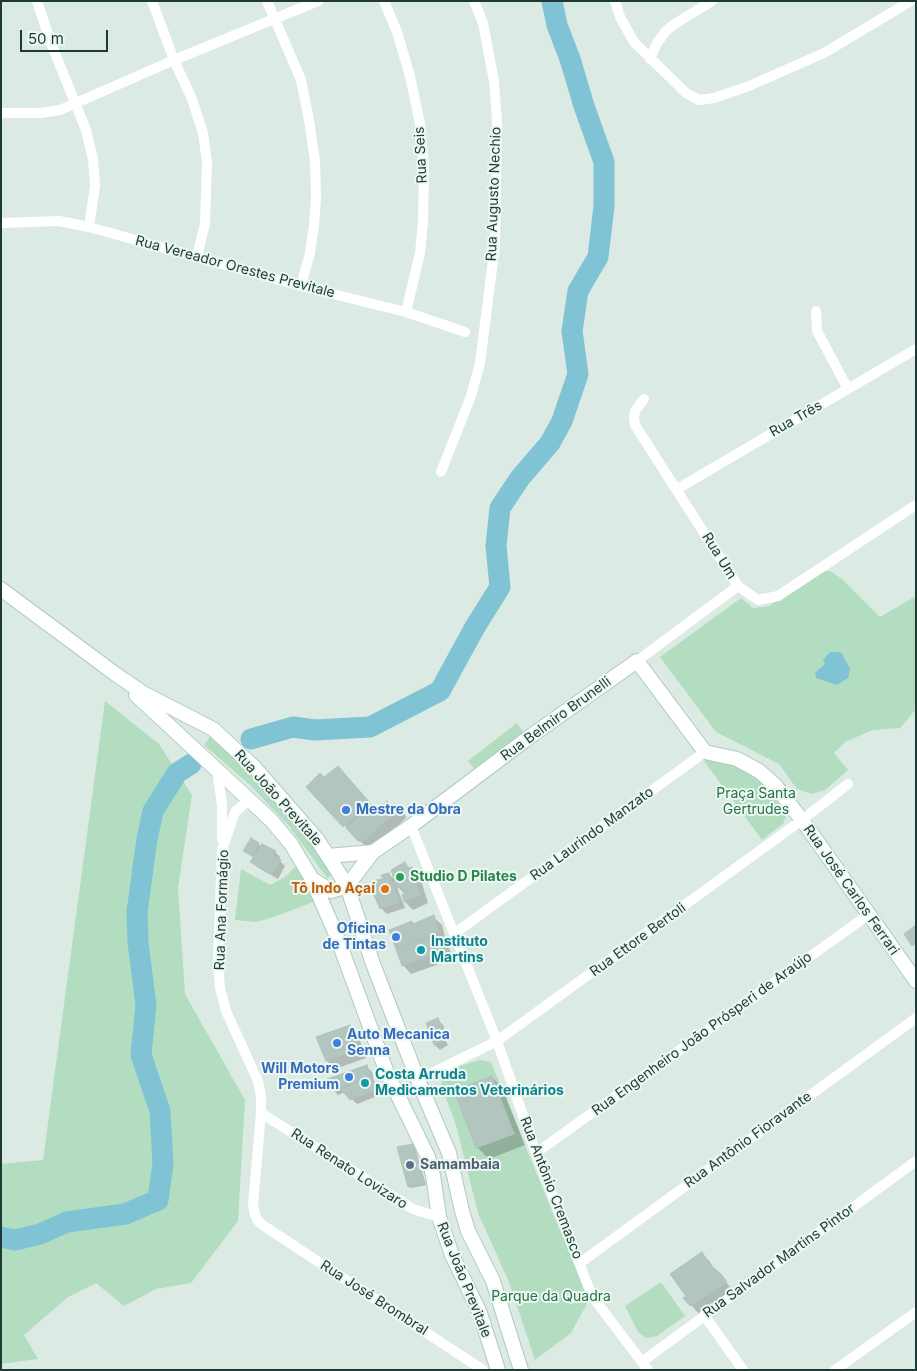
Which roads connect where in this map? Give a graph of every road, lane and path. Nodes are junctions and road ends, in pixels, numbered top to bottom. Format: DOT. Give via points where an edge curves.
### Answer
graph roads {
  1 [pos="37,1"];
  2 [pos="152,1"];
  3 [pos="267,1"];
  4 [pos="318,1"];
  5 [pos="384,1"];
  6 [pos="474,1"];
  7 [pos="615,1"];
  8 [pos="712,1"];
  9 [pos="911,1"];
  10 [pos="275,20"];
  11 [pos="650,59"];
  12 [pos="174,60"];
  13 [pos="76,104"];
  14 [pos="1,113"];
  15 [pos="1,223"];
  16 [pos="89,227"];
  17 [pos="197,256"];
  18 [pos="300,286"];
  19 [pos="406,312"];
  20 [pos="816,312"];
  21 [pos="466,332"];
  22 [pos="916,349"];
  23 [pos="848,389"];
  24 [pos="644,399"];
  25 [pos="441,472"];
  26 [pos="677,489"];
  27 [pos="916,505"];
  28 [pos="738,586"];
  29 [pos="2,592"];
  30 [pos="637,661"];
  31 [pos="114,674"];
  32 [pos="213,728"];
  33 [pos="192,746"];
  34 [pos="705,752"];
  35 [pos="216,770"];
  36 [pos="848,784"];
  37 [pos="253,802"];
  38 [pos="802,820"];
  39 [pos="412,826"];
  40 [pos="222,850"];
  41 [pos="373,852"];
  42 [pos="328,856"];
  43 [pos="312,879"];
  44 [pos="347,886"];
  45 [pos="868,915"];
  46 [pos="455,934"];
  47 [pos="916,981"];
  48 [pos="916,1018"];
  49 [pos="497,1041"];
  50 [pos="418,1080"];
  51 [pos="262,1113"];
  52 [pos="536,1153"];
  53 [pos="916,1161"];
  54 [pos="439,1217"];
  55 [pos="264,1226"];
  56 [pos="580,1262"];
  57 [pos="916,1312"];
  58 [pos="704,1316"];
  59 [pos="646,1366"];
  60 [pos="483,1370"];
  61 [pos="498,1370"];
  62 [pos="520,1370"];
  63 [pos="743,1370"];
  64 [pos="836,1370"];
  1 -- 13 [label="street"];
  2 -- 12 [label="street"];
  3 -- 10 [label="street"];
  4 -- 10 [label="street"];
  5 -- 19 [label="street, Rua Seis" via="398,32 410,76 420,124 424,167 420,253"];
  6 -- 25 [label="street, Rua Augusto Nechio" via="483,23 494,81 497,121 495,245 480,363 471,396"];
  7 -- 11 [label="street" via="634,42"];
  8 -- 11 [label="street" via="665,32"];
  9 -- 11 [label="street" via="824,53 714,98 699,100 686,93"];
  10 -- 12 [label="street"];
  10 -- 18 [label="street" via="300,80 315,161 314,225"];
  12 -- 13 [label="street"];
  12 -- 17 [label="street" via="192,98 203,133 207,162 205,224"];
  13 -- 14 [label="street" via="41,113"];
  13 -- 16 [label="street" via="93,159 94,186"];
  15 -- 16 [label="street, Rua Vereador Orestes Previtale" via="59,221"];
  16 -- 17 [label="street, Rua Vereador Orestes Previtale"];
  17 -- 18 [label="street, Rua Vereador Orestes Previtale"];
  18 -- 19 [label="street, Rua Vereador Orestes Previtale"];
  19 -- 21 [label="street, Rua Vereador Orestes Previtale"];
  20 -- 23 [label="street" via="817,331"];
  22 -- 23 [label="street, Rua Três"];
  23 -- 26 [label="street, Rua Três"];
  24 -- 26 [label="street, Rua Um" via="635,411 636,425"];
  26 -- 28 [label="street, Rua Um"];
  27 -- 28 [label="street, Rua Um" via="778,596 758,600"];
  28 -- 30 [label="street, Rua Belmiro Brunelli"];
  29 -- 31 [label="main road, Rua João Previtale"];
  30 -- 34 [label="main road"];
  30 -- 39 [label="main road, Rua Belmiro Brunelli"];
  31 -- 32 [label="main road, Rua João Previtale" via="142,693"];
  31 -- 33 [label="main road, Rua João Previtale"];
  32 -- 33 [label="main road" via="197,731"];
  32 -- 42 [label="main road, Rua João Previtale" via="255,768"];
  33 -- 35 [label="main road, Rua João Previtale"];
  34 -- 38 [label="main road, Rua José Carlos Ferrari" via="737,759 759,771 775,785"];
  34 -- 46 [label="street, Rua Laurindo Manzato"];
  35 -- 37 [label="main road, Rua João Previtale"];
  35 -- 40 [label="street, Rua João Previtale" via="222,805"];
  36 -- 38 [label="street, Rua Ettore Bertoli"];
  37 -- 40 [label="street, Rua Ana Formágio" via="244,804 235,812"];
  37 -- 43 [label="main road, Rua João Previtale" via="291,844"];
  38 -- 45 [label="main road, Rua José Carlos Ferrari"];
  38 -- 49 [label="street, Rua Ettore Bertoli"];
  39 -- 41 [label="main road, Rua Belmiro Brunelli"];
  39 -- 46 [label="street, Rua Antônio Cremasco"];
  40 -- 51 [label="street, Rua Ana Formágio" via="220,988 226,1011 258,1081"];
  41 -- 42 [label="main road, Rua Belmiro Brunelli"];
  41 -- 44 [label="main road, Rua Belmiro Brunelli"];
  42 -- 44 [label="main road, Rua João Previtale"];
  43 -- 44 [label="main road" via="331,891"];
  43 -- 54 [label="main road, Rua João Previtale" via="387,1073 428,1157"];
  44 -- 50 [label="main road, Rua João Previtale"];
  45 -- 47 [label="main road, Rua José Carlos Ferrari"];
  45 -- 52 [label="street, Rua Engenheiro João Prósperi de Araújo"];
  46 -- 49 [label="street, Rua Antônio Cremasco"];
  48 -- 56 [label="street, Rua Antônio Fioravante"];
  49 -- 50 [label="street, Rua Ettore Bertoli"];
  49 -- 52 [label="street, Rua Antônio Cremasco"];
  50 -- 62 [label="main road, Rua João Previtale" via="449,1153 468,1230 493,1281"];
  51 -- 54 [label="street, Rua Renato Lovizaro" via="413,1210"];
  51 -- 55 [label="street, Rua Ana Formágio" via="253,1205 255,1216"];
  52 -- 56 [label="street, Rua Antônio Cremasco"];
  53 -- 58 [label="street, Rua Salvador Martins Pintor"];
  54 -- 61 [label="main road, Rua João Previtale" via="452,1255 480,1313"];
  55 -- 60 [label="street, Rua José Brombral"];
  56 -- 59 [label="street, Rua Antônio Cremasco" via="592,1296"];
  57 -- 64 [label="street"];
  58 -- 59 [label="street, Rua Salvador Martins Pintor"];
  58 -- 63 [label="street"];
}
